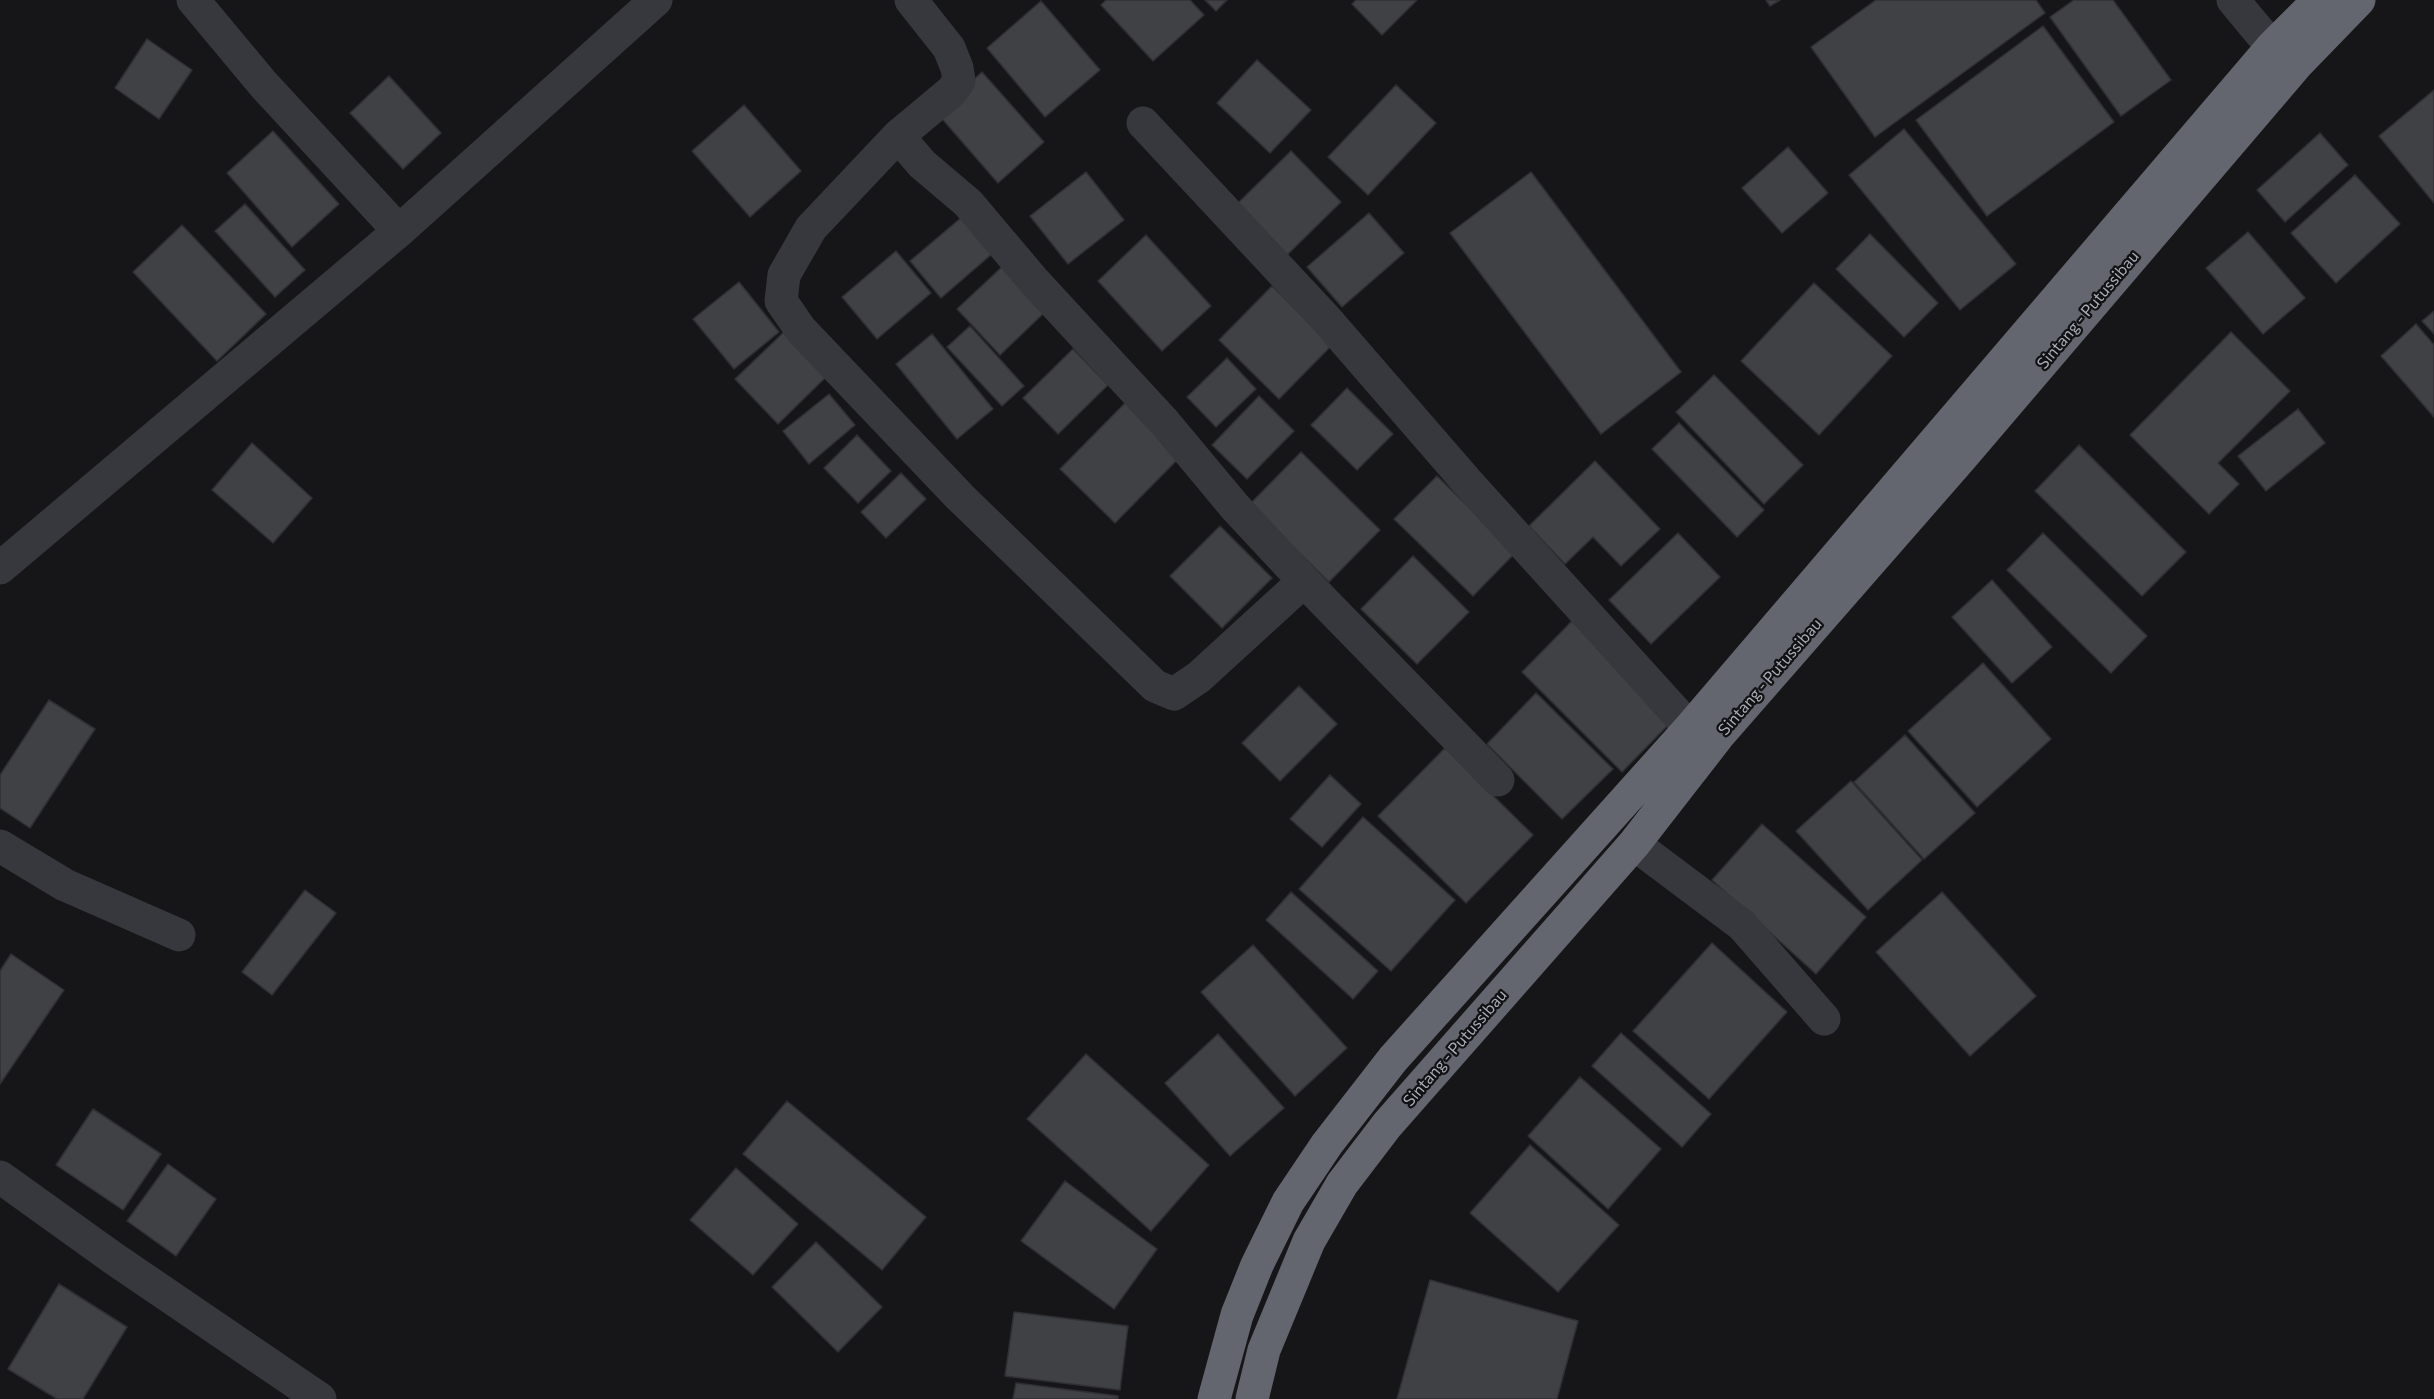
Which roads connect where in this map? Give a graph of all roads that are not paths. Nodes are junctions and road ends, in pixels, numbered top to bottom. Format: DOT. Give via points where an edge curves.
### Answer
graph roads {
  1 [pos="194,0"];
  2 [pos="656,0"];
  3 [pos="911,0"];
  4 [pos="2233,0"];
  5 [pos="2319,0"];
  6 [pos="2359,0"];
  7 [pos="2272,47"];
  8 [pos="1143,123"];
  9 [pos="898,136"];
  10 [pos="399,231"];
  11 [pos="0,568"];
  12 [pos="1304,581"];
  13 [pos="1690,728"];
  14 [pos="1498,780"];
  15 [pos="1634,844"];
  16 [pos="0,846"];
  17 [pos="179,935"];
  18 [pos="1824,1019"];
  19 [pos="0,1177"];
  20 [pos="320,1399"];
  21 [pos="1214,1399"];
  22 [pos="1252,1399"];
  1 -- 10 [label="street" via="264,84"];
  2 -- 10 [label="street"];
  3 -- 9 [label="street" via="949,48 959,81"];
  4 -- 7 [label="street"];
  5 -- 7 [label="highway, Sintang - Putussibau"];
  6 -- 15 [label="highway, Sintang - Putussibau" via="2297,64 1961,459 1718,736"];
  7 -- 13 [label="highway, Sintang - Putussibau"];
  8 -- 13 [label="street" via="1326,319"];
  9 -- 12 [label="street" via="922,164 968,203"];
  9 -- 12 [label="street" via="812,228 784,275 781,301 801,330 960,497 1155,686 1174,694 1199,677"];
  10 -- 11 [label="street"];
  12 -- 14 [label="street"];
  13 -- 21 [label="highway, Sintang - Putussibau" via="1393,1059 1327,1144 1288,1202 1257,1265 1237,1315"];
  15 -- 18 [label="street" via="1742,925"];
  15 -- 22 [label="highway, Sintang - Putussibau" via="1387,1125 1342,1185 1309,1241 1286,1293 1264,1350"];
  16 -- 17 [label="street" via="65,885"];
  19 -- 20 [label="street"];
}
